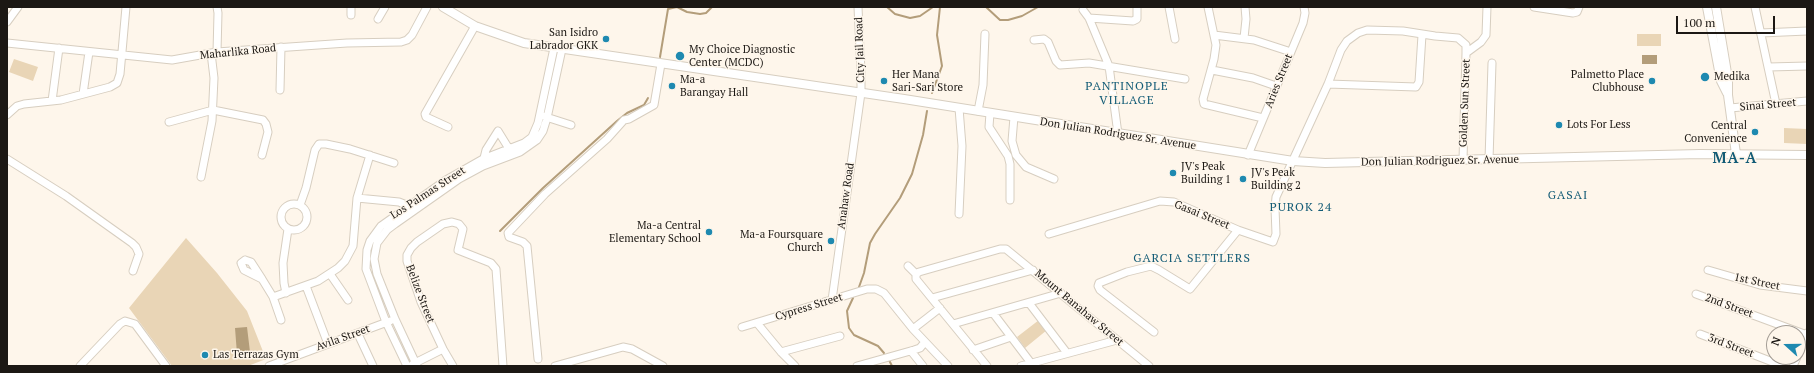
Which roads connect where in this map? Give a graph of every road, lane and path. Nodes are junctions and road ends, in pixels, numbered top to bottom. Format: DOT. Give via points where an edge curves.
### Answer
graph roads {
  1 [pos="18,7"];
  2 [pos="126,7"];
  3 [pos="217,7"];
  4 [pos="351,7"];
  5 [pos="385,7"];
  6 [pos="427,7"];
  7 [pos="443,7"];
  8 [pos="858,7"];
  9 [pos="1137,7"];
  10 [pos="1169,7"];
  11 [pos="1208,7"];
  12 [pos="1245,7"];
  13 [pos="1304,7"];
  14 [pos="1487,7"];
  15 [pos="1534,7"];
  16 [pos="1707,7"];
  17 [pos="1716,7"];
  18 [pos="1755,7"];
  19 [pos="1578,9"];
  20 [pos="1083,10"];
  21 [pos="350,15"];
  22 [pos="1089,18"];
  23 [pos="378,19"];
  24 [pos="7,22"];
  25 [pos="475,26"];
  26 [pos="1807,31"];
  27 [pos="1761,33"];
  28 [pos="985,34"];
  29 [pos="1214,35"];
  30 [pos="1422,35"];
  31 [pos="1244,38"];
  32 [pos="1175,39"];
  33 [pos="1034,40"];
  34 [pos="7,43"];
  35 [pos="281,47"];
  36 [pos="59,48"];
  37 [pos="558,49"];
  38 [pos="89,52"];
  39 [pos="214,52"];
  40 [pos="1291,52"];
  41 [pos="1466,53"];
  42 [pos="122,55"];
  43 [pos="1492,63"];
  44 [pos="661,64"];
  45 [pos="1109,66"];
  46 [pos="1807,66"];
  47 [pos="1768,67"];
  48 [pos="550,68"];
  49 [pos="558,70"];
  50 [pos="1212,70"];
  51 [pos="1185,79"];
  52 [pos="547,80"];
  53 [pos="555,81"];
  54 [pos="1328,84"];
  55 [pos="1276,86"];
  56 [pos="280,90"];
  57 [pos="861,93"];
  58 [pos="82,94"];
  59 [pos="1728,95"];
  60 [pos="1807,101"];
  61 [pos="52,102"];
  62 [pos="1776,104"];
  63 [pos="959,108"];
  64 [pos="1730,108"];
  65 [pos="213,110"];
  66 [pos="978,111"];
  67 [pos="990,113"];
  68 [pos="7,115"];
  69 [pos="544,117"];
  70 [pos="1014,117"];
  71 [pos="1263,118"];
  72 [pos="170,122"];
  73 [pos="571,126"];
  74 [pos="448,127"];
  75 [pos="1118,134"];
  76 [pos="511,152"];
  77 [pos="1736,154"];
  78 [pos="262,155"];
  79 [pos="370,155"];
  80 [pos="1248,155"];
  81 [pos="1807,155"];
  82 [pos="7,159"];
  83 [pos="1463,160"];
  84 [pos="1489,160"];
  85 [pos="1293,161"];
  86 [pos="394,163"];
  87 [pos="483,163"];
  88 [pos="201,177"];
  89 [pos="1054,179"];
  90 [pos="357,198"];
  91 [pos="1010,200"];
  92 [pos="300,205"];
  93 [pos="409,209"];
  94 [pos="959,214"];
  95 [pos="288,229"];
  96 [pos="1238,230"];
  97 [pos="1049,234"];
  98 [pos="908,266"];
  99 [pos="1033,270"];
  100 [pos="1708,270"];
  101 [pos="133,272"];
  102 [pos="330,274"];
  103 [pos="916,274"];
  104 [pos="262,279"];
  105 [pos="306,286"];
  106 [pos="1807,291"];
  107 [pos="286,293"];
  108 [pos="1061,293"];
  109 [pos="1696,294"];
  110 [pos="273,297"];
  111 [pos="932,298"];
  112 [pos="348,300"];
  113 [pos="832,300"];
  114 [pos="1029,303"];
  115 [pos="940,308"];
  116 [pos="993,313"];
  117 [pos="395,319"];
  118 [pos="281,320"];
  119 [pos="386,322"];
  120 [pos="757,323"];
  121 [pos="953,324"];
  122 [pos="742,327"];
  123 [pos="913,329"];
  124 [pos="1154,332"];
  125 [pos="358,334"];
  126 [pos="1700,334"];
  127 [pos="1807,334"];
  128 [pos="840,336"];
  129 [pos="1011,337"];
  130 [pos="1117,340"];
  131 [pos="925,342"];
  132 [pos="328,344"];
  133 [pos="443,349"];
  134 [pos="974,350"];
  135 [pos="911,351"];
  136 [pos="781,352"];
  137 [pos="1067,353"];
  138 [pos="538,359"];
  139 [pos="88,363"];
  140 [pos="1031,363"];
  141 [pos="412,365"];
  142 [pos="660,365"];
  143 [pos="1148,365"];
  144 [pos="80,366"];
  145 [pos="166,366"];
  146 [pos="269,366"];
  147 [pos="373,366"];
  148 [pos="453,366"];
  149 [pos="503,366"];
  150 [pos="555,366"];
  151 [pos="795,366"];
  152 [pos="857,366"];
  153 [pos="923,366"];
  154 [pos="948,366"];
  155 [pos="987,366"];
  156 [pos="1021,366"];
  157 [pos="1140,366"];
  158 [pos="1783,366"];
  1 -- 24 [label="street"];
  2 -- 42 [label="street"];
  3 -- 39 [label="street"];
  4 -- 21 [label="street"];
  5 -- 23 [label="street"];
  6 -- 35 [label="street, Maharlika Road" via="412,35 405,41"];
  7 -- 25 [label="main road, Don Julian Rodriguez Sr. Avenue"];
  8 -- 57 [label="street, City Jail Road"];
  9 -- 22 [label="street" via="1137,19 1134,21"];
  10 -- 32 [label="street"];
  11 -- 29 [label="street"];
  12 -- 31 [label="street"];
  13 -- 40 [label="street, Aries Street" via="1305,18"];
  14 -- 41 [label="street, Golden Sun Street" via="1486,35"];
  15 -- 19 [label="street" via="1573,13"];
  16 -- 59 [label="main road" via="1721,81"];
  17 -- 59 [label="main road" via="1728,79"];
  18 -- 27 [label="street"];
  20 -- 22 [label="street"];
  22 -- 45 [label="street"];
  25 -- 37 [label="main road, Don Julian Rodriguez Sr. Avenue" via="510,40"];
  25 -- 74 [label="street" via="425,114 426,117"];
  26 -- 27 [label="street"];
  27 -- 47 [label="street"];
  28 -- 66 [label="street" via="983,85"];
  29 -- 31 [label="street"];
  29 -- 50 [label="street" via="1216,45"];
  30 -- 41 [label="street" via="1458,38 1466,45"];
  30 -- 54 [label="street" via="1386,30 1367,30 1358,33 1344,45"];
  30 -- 54 [label="street" via="1419,82 1416,87"];
  31 -- 40 [label="street"];
  33 -- 45 [label="street" via="1044,39 1048,42 1060,65 1084,63"];
  34 -- 36 [label="street, Maharlika Road"];
  35 -- 39 [label="street, Maharlika Road"];
  35 -- 56 [label="street"];
  36 -- 38 [label="street, Maharlika Road"];
  36 -- 61 [label="street"];
  37 -- 44 [label="main road, Don Julian Rodriguez Sr. Avenue"];
  37 -- 48 [label="street, Los Palmas Street"];
  37 -- 49 [label="street, Los Palmas Street"];
  38 -- 42 [label="street, Maharlika Road"];
  38 -- 58 [label="street"];
  39 -- 42 [label="street, Maharlika Road" via="172,60"];
  39 -- 65 [label="street"];
  40 -- 55 [label="street, Aries Street"];
  41 -- 83 [label="street, Golden Sun Street"];
  42 -- 58 [label="street" via="117,84"];
  43 -- 84 [label="street"];
  44 -- 57 [label="main road, Don Julian Rodriguez Sr. Avenue"];
  44 -- 138 [label="street" via="654,104 642,113 624,120 607,139 545,194 508,233 509,237 527,246"];
  45 -- 51 [label="street"];
  45 -- 75 [label="street"];
  46 -- 47 [label="street"];
  47 -- 62 [label="street"];
  48 -- 49 [label="street"];
  48 -- 52 [label="street, Los Palmas Street"];
  49 -- 53 [label="street, Los Palmas Street"];
  50 -- 55 [label="street"];
  50 -- 71 [label="street" via="1204,99 1205,105"];
  52 -- 53 [label="street"];
  52 -- 69 [label="street, Los Palmas Street"];
  53 -- 69 [label="street, Los Palmas Street"];
  54 -- 85 [label="street"];
  55 -- 71 [label="street, Aries Street"];
  57 -- 63 [label="main road, Don Julian Rodriguez Sr. Avenue"];
  57 -- 113 [label="street, Anahaw Road"];
  58 -- 61 [label="street"];
  59 -- 64 [label="main road"];
  60 -- 62 [label="street, Sinai Street"];
  61 -- 68 [label="street" via="17,106"];
  62 -- 64 [label="street, Sinai Street"];
  63 -- 66 [label="main road, Don Julian Rodriguez Sr. Avenue"];
  63 -- 94 [label="street" via="962,146"];
  64 -- 77 [label="main road"];
  65 -- 72 [label="street"];
  65 -- 78 [label="street" via="263,120 268,132"];
  65 -- 88 [label="street"];
  66 -- 67 [label="main road, Don Julian Rodriguez Sr. Avenue"];
  67 -- 70 [label="main road, Don Julian Rodriguez Sr. Avenue"];
  67 -- 91 [label="street" via="989,127 1008,156 1010,164"];
  69 -- 73 [label="street"];
  69 -- 76 [label="street, Los Palmas Street" via="543,130 537,140 527,149"];
  70 -- 75 [label="main road, Don Julian Rodriguez Sr. Avenue"];
  70 -- 89 [label="street" via="1012,141 1016,155 1026,167"];
  71 -- 80 [label="street, Aries Street"];
  75 -- 80 [label="main road, Don Julian Rodriguez Sr. Avenue"];
  76 -- 87 [label="street, Los Palmas Street"];
  76 -- 87 [label="street" via="498,131"];
  77 -- 81 [label="main road, Don Julian Rodriguez Sr. Avenue"];
  77 -- 84 [label="main road, Don Julian Rodriguez Sr. Avenue"];
  79 -- 86 [label="street"];
  79 -- 90 [label="street"];
  79 -- 92 [label="street" via="319,144 315,150"];
  80 -- 85 [label="main road, Don Julian Rodriguez Sr. Avenue"];
  82 -- 101 [label="street" via="66,196 136,247 139,256"];
  83 -- 84 [label="main road, Don Julian Rodriguez Sr. Avenue"];
  83 -- 85 [label="main road, Don Julian Rodriguez Sr. Avenue" via="1325,163"];
  85 -- 96 [label="street, Gasai Street" via="1276,197 1276,234 1272,242"];
  87 -- 93 [label="street, Los Palmas Street" via="446,180"];
  90 -- 93 [label="street" via="390,201 404,204"];
  90 -- 102 [label="street" via="353,246 345,261"];
  92 -- 95 [label="street" via="291,204 283,209 282,223"];
  92 -- 95 [label="street" via="307,215 304,227"];
  93 -- 117 [label="street, Los Palmas Street" via="387,230 377,244 375,252 377,274"];
  93 -- 119 [label="street, Los Palmas Street" via="381,226 372,237 367,250 366,270"];
  95 -- 107 [label="street" via="283,263"];
  96 -- 97 [label="street, Gasai Street" via="1174,202 1160,201"];
  96 -- 124 [label="street" via="1190,289 1159,270 1147,266 1099,282 1100,290"];
  98 -- 103 [label="street"];
  99 -- 103 [label="street, Mount Banahaw Street" via="1009,251 1000,249"];
  99 -- 108 [label="street, Mount Banahaw Street"];
  99 -- 111 [label="street"];
  100 -- 106 [label="street, 1st Street" via="1760,285"];
  102 -- 105 [label="street"];
  102 -- 112 [label="street"];
  103 -- 111 [label="street" via="916,279"];
  104 -- 110 [label="street"];
  105 -- 107 [label="street"];
  105 -- 132 [label="street"];
  107 -- 110 [label="street"];
  108 -- 114 [label="street"];
  108 -- 130 [label="street, Mount Banahaw Street"];
  109 -- 127 [label="street, 2nd Street"];
  110 -- 118 [label="street"];
  111 -- 115 [label="street"];
  113 -- 120 [label="street, Cypress Street"];
  113 -- 123 [label="street, Cypress Street" via="867,289 876,289 884,293"];
  114 -- 116 [label="street"];
  114 -- 137 [label="street"];
  115 -- 121 [label="street"];
  115 -- 123 [label="street"];
  116 -- 121 [label="street"];
  116 -- 129 [label="street"];
  117 -- 119 [label="street, Avila Street"];
  117 -- 141 [label="street, Los Palmas Street"];
  119 -- 125 [label="street, Avila Street"];
  119 -- 141 [label="street, Los Palmas Street"];
  120 -- 122 [label="street, Cypress Street"];
  120 -- 136 [label="street"];
  121 -- 134 [label="street"];
  123 -- 131 [label="street"];
  125 -- 132 [label="street, Avila Street"];
  125 -- 147 [label="street"];
  126 -- 158 [label="street, 3rd Street"];
  128 -- 136 [label="street"];
  129 -- 134 [label="street"];
  129 -- 140 [label="street"];
  130 -- 137 [label="street"];
  130 -- 143 [label="street, Mount Banahaw Street"];
  131 -- 135 [label="street" via="920,348"];
  131 -- 154 [label="street"];
  132 -- 146 [label="street, Avila Street"];
  133 -- 141 [label="street"];
  133 -- 148 [label="street, Belize Street"];
  133 -- 149 [label="street, Belize Street" via="421,302 409,270 407,255 417,242 444,224 456,222 463,229 458,250 491,263 496,269"];
  134 -- 155 [label="street"];
  135 -- 152 [label="street"];
  135 -- 153 [label="street"];
  136 -- 151 [label="street"];
  137 -- 140 [label="street"];
  139 -- 144 [label="street"];
  139 -- 145 [label="street" via="120,324 131,321 136,324"];
  140 -- 156 [label="street"];
  142 -- 150 [label="street" via="632,349 622,347"];
  143 -- 157 [label="street"];
}
